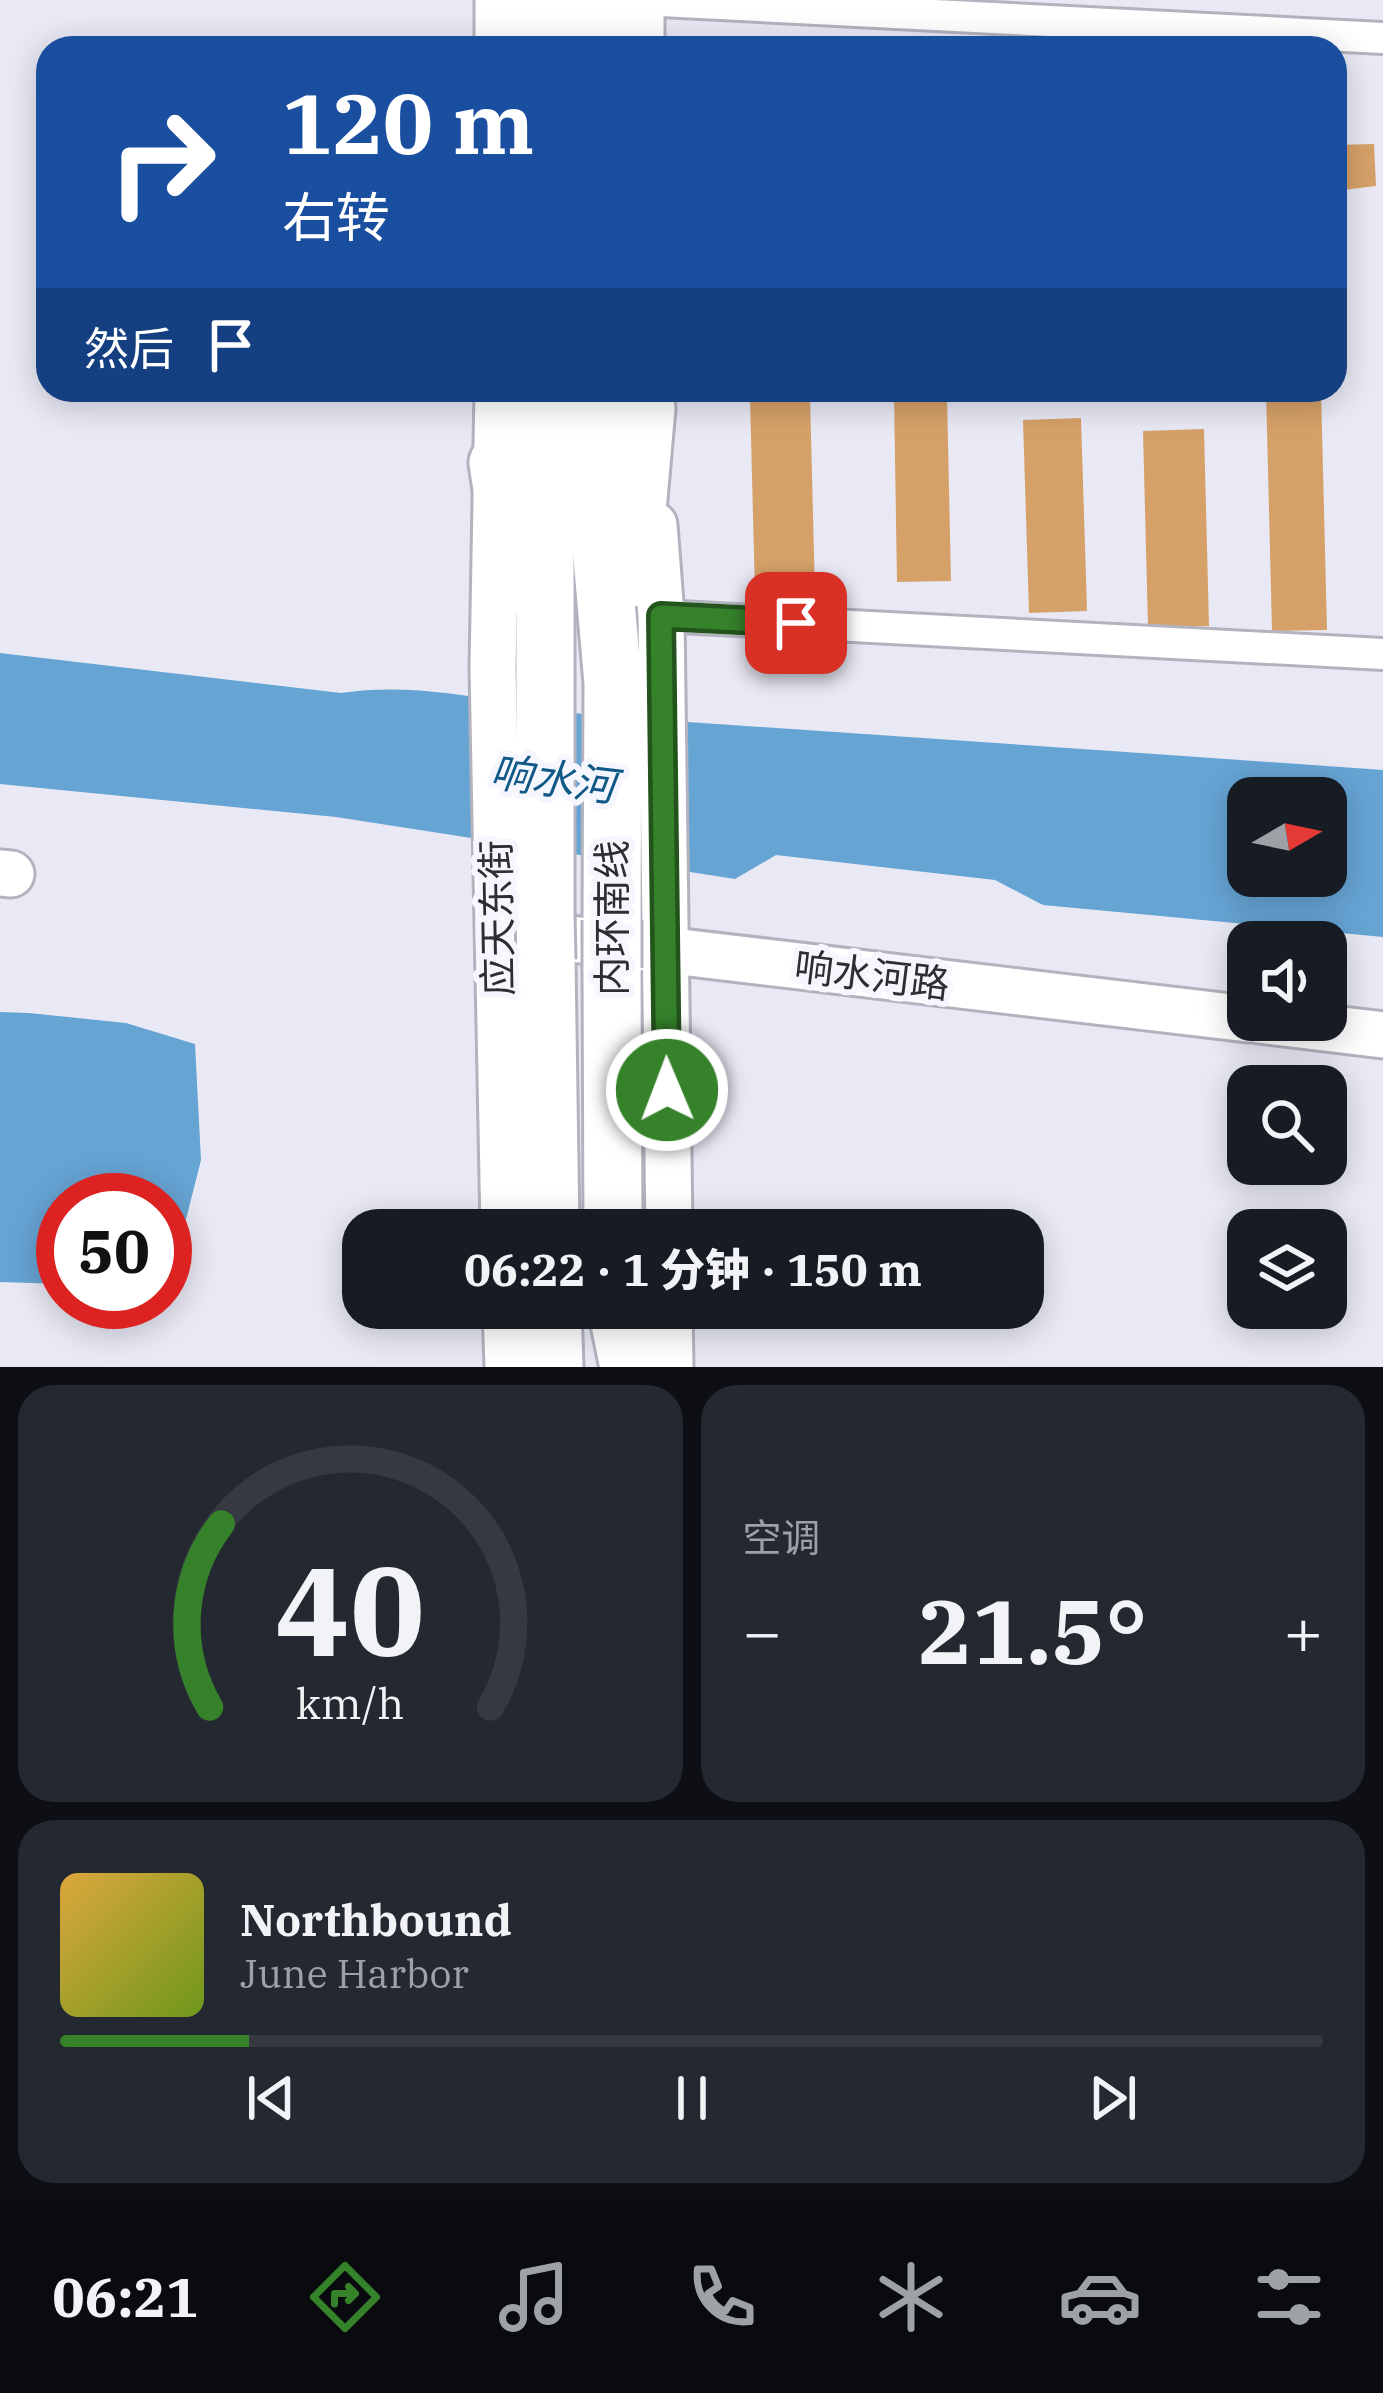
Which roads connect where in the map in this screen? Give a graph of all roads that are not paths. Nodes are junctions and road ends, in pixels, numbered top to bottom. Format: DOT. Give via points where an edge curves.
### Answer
graph roads {
  1 [pos="498,0"];
  2 [pos="548,0"];
  3 [pos="593,0"];
  4 [pos="641,0"];
  5 [pos="498,36"];
  6 [pos="548,36"];
  7 [pos="593,36"];
  8 [pos="641,36"];
  9 [pos="1344,36"];
  10 [pos="1347,36"];
  11 [pos="1383,38"];
  12 [pos="506,402"];
  13 [pos="545,402"];
  14 [pos="622,402"];
  15 [pos="629,402"];
  16 [pos="630,402"];
  17 [pos="546,464"];
  18 [pos="661,616"];
  19 [pos="1383,654"];
  20 [pos="613,683"];
  21 [pos="525,907"];
  22 [pos="625,917"];
  23 [pos="665,950"];
  24 [pos="1227,1017"];
  25 [pos="1347,1031"];
  26 [pos="1383,1035"];
  27 [pos="505,1209"];
  28 [pos="548,1209"];
  29 [pos="614,1209"];
  30 [pos="668,1209"];
  31 [pos="615,1329"];
  32 [pos="620,1329"];
  33 [pos="670,1329"];
  34 [pos="542,1336"];
  35 [pos="508,1367"];
  36 [pos="616,1367"];
  37 [pos="629,1367"];
  38 [pos="670,1367"];
  1 -- 5 [label="main road"];
  2 -- 6 [label="highway"];
  3 -- 7 [label="highway"];
  4 -- 8 [label="main road"];
  4 -- 9 [label="street"];
  10 -- 11 [label="street"];
  12 -- 17 [label="main road, 应天东街"];
  13 -- 17 [label="highway, 内环南线"];
  14 -- 17 [label="highway, 内环南线"];
  15 -- 20 [label="highway" via="630,581"];
  16 -- 18 [label="main road"];
  17 -- 20 [label="highway, 内环南线"];
  17 -- 21 [label="highway, 内环南线" via="544,699"];
  17 -- 21 [label="main road, 应天东街" via="493,668"];
  18 -- 19 [label="street"];
  18 -- 22 [label="main road" via="662,727"];
  20 -- 22 [label="highway, 内环南线"];
  21 -- 23 [label="main road, 响水河路"];
  21 -- 27 [label="main road, 应天东街"];
  21 -- 28 [label="highway, 内环南线"];
  22 -- 23 [label="main road"];
  22 -- 29 [label="highway, 内环南线"];
  23 -- 24 [label="main road, 响水河路"];
  23 -- 30 [label="main road"];
  25 -- 26 [label="main road"];
  31 -- 36 [label="highway"];
  32 -- 37 [label="highway"];
  33 -- 38 [label="main road"];
  34 -- 35 [label="main road"];
}
